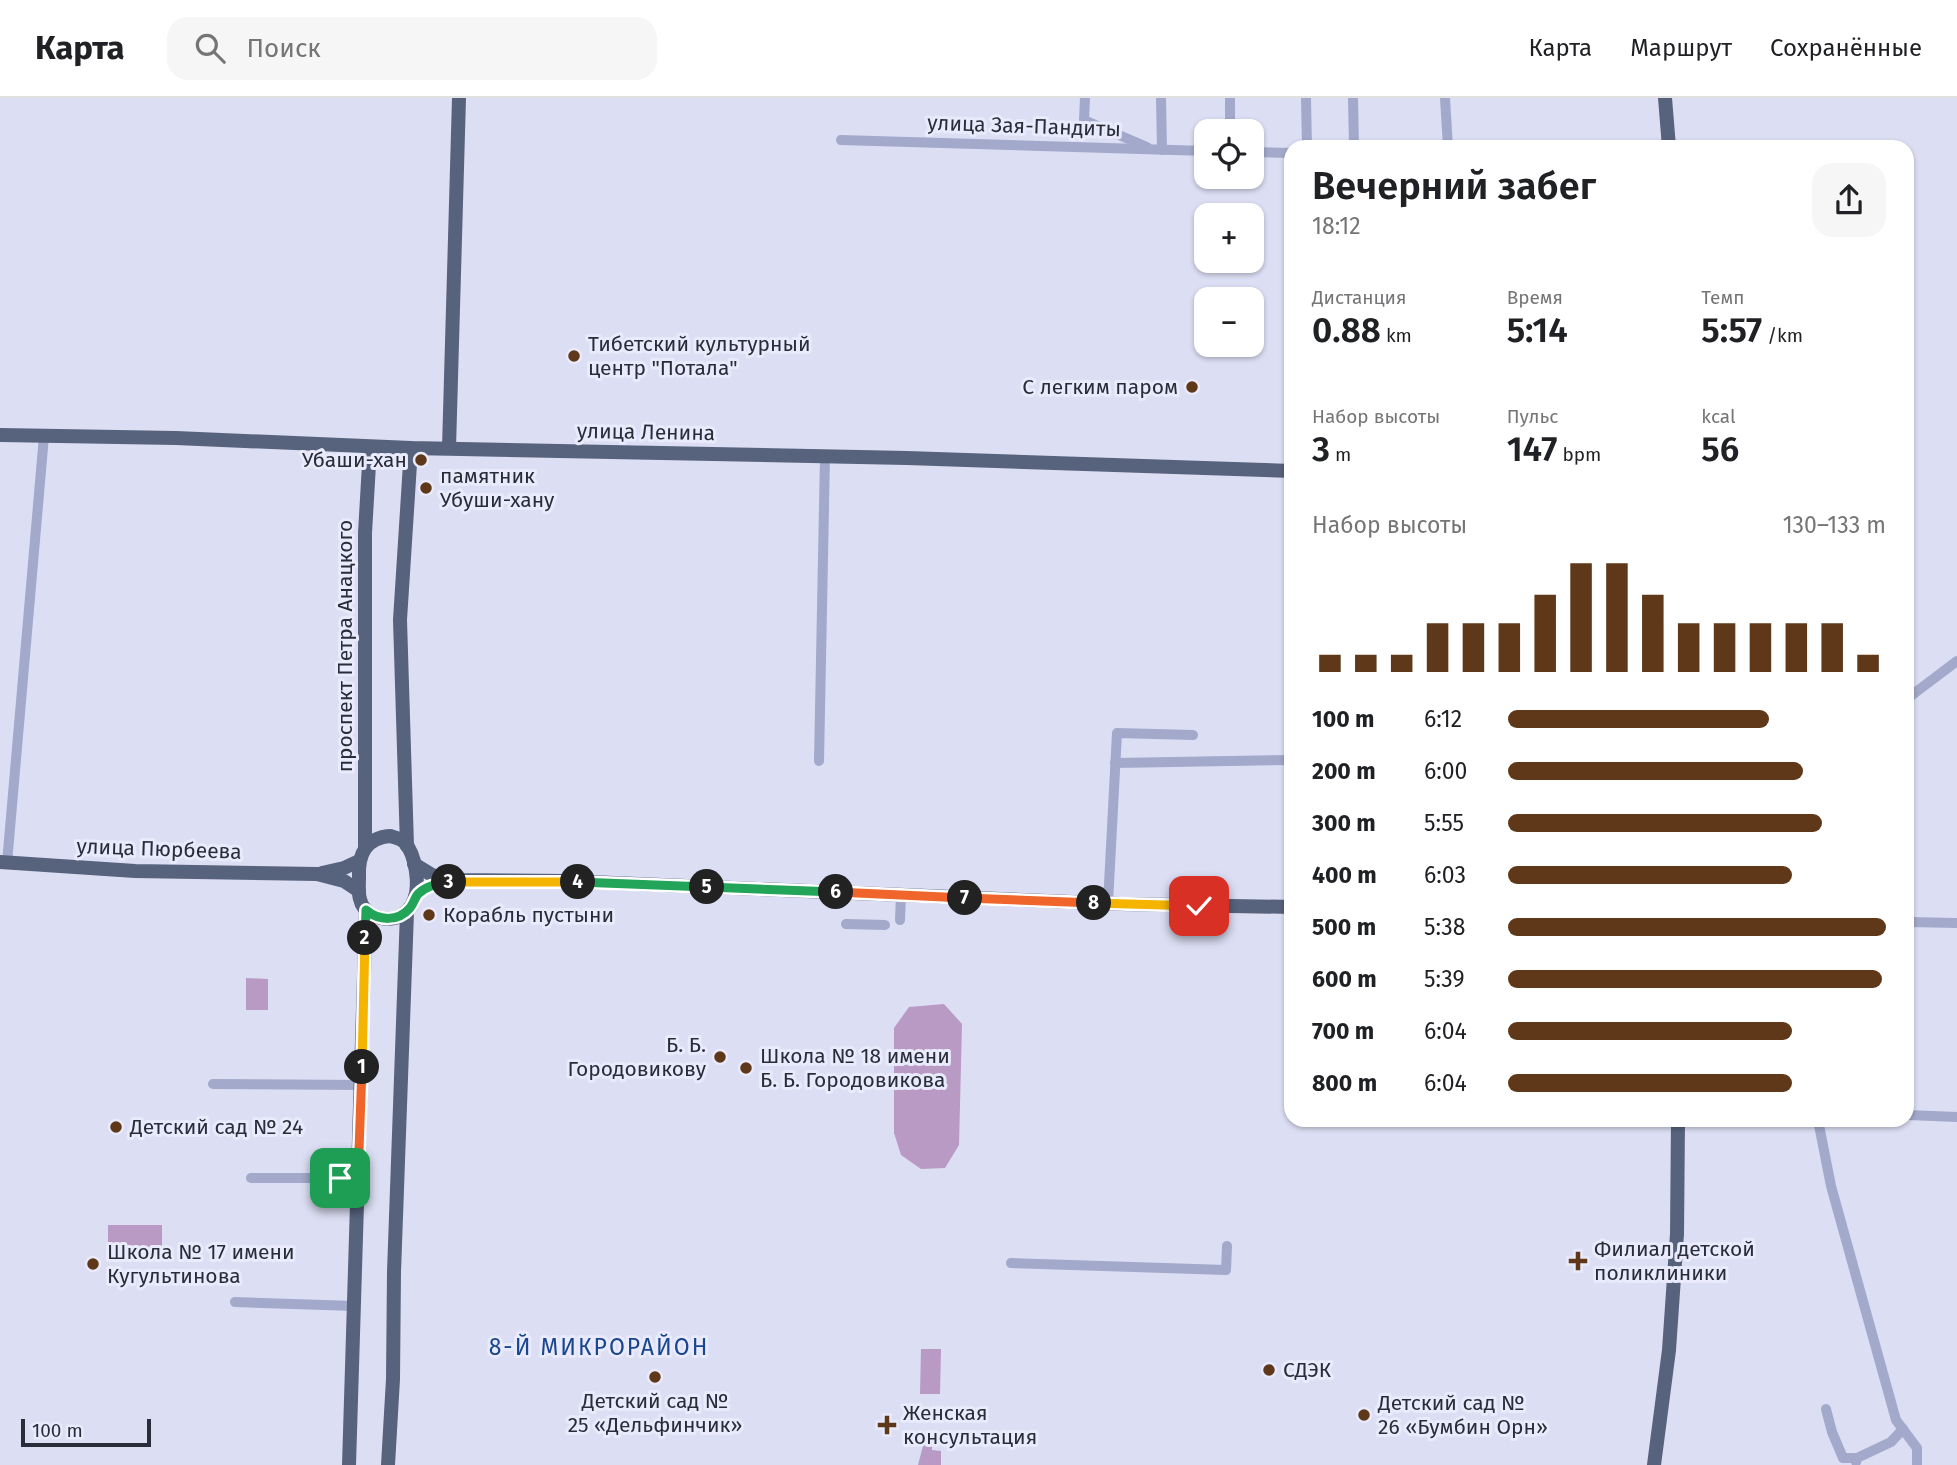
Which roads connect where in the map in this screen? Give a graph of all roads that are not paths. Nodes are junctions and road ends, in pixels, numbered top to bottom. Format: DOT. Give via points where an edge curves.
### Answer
graph roads {
  1 [pos="459,98"];
  2 [pos="1085,98"];
  3 [pos="1161,98"];
  4 [pos="1230,98"];
  5 [pos="1306,98"];
  6 [pos="1353,98"];
  7 [pos="1445,98"];
  8 [pos="1665,98"];
  9 [pos="1230,119"];
  10 [pos="841,140"];
  11 [pos="1307,140"];
  12 [pos="1354,140"];
  13 [pos="1448,140"];
  14 [pos="1668,140"];
  15 [pos="1157,149"];
  16 [pos="1194,151"];
  17 [pos="1264,152"];
  18 [pos="1284,153"];
  19 [pos="0,435"];
  20 [pos="44,436"];
  21 [pos="370,447"];
  22 [pos="411,448"];
  23 [pos="449,448"];
  24 [pos="825,456"];
  25 [pos="1284,471"];
  26 [pos="1957,661"];
  27 [pos="1914,693"];
  28 [pos="1193,735"];
  29 [pos="1284,760"];
  30 [pos="818,761"];
  31 [pos="1115,763"];
  32 [pos="407,845"];
  33 [pos="365,846"];
  34 [pos="359,861"];
  35 [pos="3,863"];
  36 [pos="414,864"];
  37 [pos="317,874"];
  38 [pos="456,880"];
  39 [pos="359,891"];
  40 [pos="416,895"];
  41 [pos="901,895"];
  42 [pos="1108,904"];
  43 [pos="1284,907"];
  44 [pos="366,910"];
  45 [pos="407,912"];
  46 [pos="900,920"];
  47 [pos="1914,922"];
  48 [pos="1957,923"];
  49 [pos="846,924"];
  50 [pos="885,925"];
  51 [pos="213,1084"];
  52 [pos="361,1085"];
  53 [pos="1914,1115"];
  54 [pos="1957,1117"];
  55 [pos="1678,1127"];
  56 [pos="1820,1127"];
  57 [pos="251,1178"];
  58 [pos="358,1178"];
  59 [pos="1227,1246"];
  60 [pos="1011,1263"];
  61 [pos="235,1302"];
  62 [pos="355,1306"];
  63 [pos="1826,1409"];
  64 [pos="1903,1429"];
  65 [pos="1856,1462"];
  66 [pos="349,1465"];
  67 [pos="388,1465"];
  68 [pos="1654,1465"];
  69 [pos="1917,1465"];
  1 -- 23 [label="main road"];
  2 -- 15 [label="street" via="1084,120"];
  3 -- 15 [label="street"];
  4 -- 9 [label="street"];
  5 -- 11 [label="street"];
  6 -- 12 [label="street"];
  7 -- 13 [label="street"];
  8 -- 14 [label="main road"];
  10 -- 15 [label="street, улица Зая-Пандиты"];
  15 -- 16 [label="street, улица Зая-Пандиты"];
  17 -- 18 [label="street"];
  19 -- 20 [label="main road, улица Ленина"];
  20 -- 21 [label="main road, улица Ленина"];
  20 -- 35 [label="street"];
  21 -- 22 [label="main road, улица Ленина"];
  21 -- 33 [label="main road, проспект Петра Анацкого" via="364,545"];
  22 -- 23 [label="main road, улица Ленина"];
  22 -- 32 [label="main road" via="400,620"];
  23 -- 24 [label="main road, улица Ленина"];
  24 -- 25 [label="main road, улица Ленина"];
  24 -- 30 [label="street"];
  26 -- 27 [label="street"];
  28 -- 31 [label="street" via="1117,733"];
  29 -- 31 [label="street"];
  31 -- 42 [label="street"];
  32 -- 33 [label="main road" via="390,836"];
  32 -- 36 [label="main road"];
  33 -- 34 [label="main road"];
  34 -- 37 [label="main road"];
  34 -- 39 [label="main road"];
  35 -- 37 [label="main road, улица Пюрбеева"];
  36 -- 38 [label="main road" via="432,875"];
  36 -- 40 [label="main road"];
  37 -- 39 [label="main road" via="344,881"];
  38 -- 40 [label="main road" via="430,886"];
  38 -- 41 [label="main road"];
  39 -- 44 [label="main road"];
  40 -- 45 [label="main road"];
  41 -- 42 [label="main road"];
  41 -- 46 [label="street"];
  42 -- 43 [label="main road"];
  44 -- 45 [label="main road" via="390,919"];
  44 -- 52 [label="main road"];
  45 -- 67 [label="main road"];
  47 -- 48 [label="street"];
  49 -- 50 [label="street"];
  51 -- 52 [label="street"];
  52 -- 58 [label="main road"];
  53 -- 54 [label="street"];
  55 -- 68 [label="main road" via="1670,1350"];
  56 -- 64 [label="street" via="1896,1420"];
  57 -- 58 [label="street"];
  58 -- 62 [label="main road"];
  59 -- 60 [label="street" via="1226,1270"];
  61 -- 62 [label="street"];
  62 -- 66 [label="main road"];
  63 -- 65 [label="street" via="1843,1458"];
  64 -- 65 [label="street" via="1891,1442"];
  64 -- 69 [label="street" via="1916,1448"];
}
